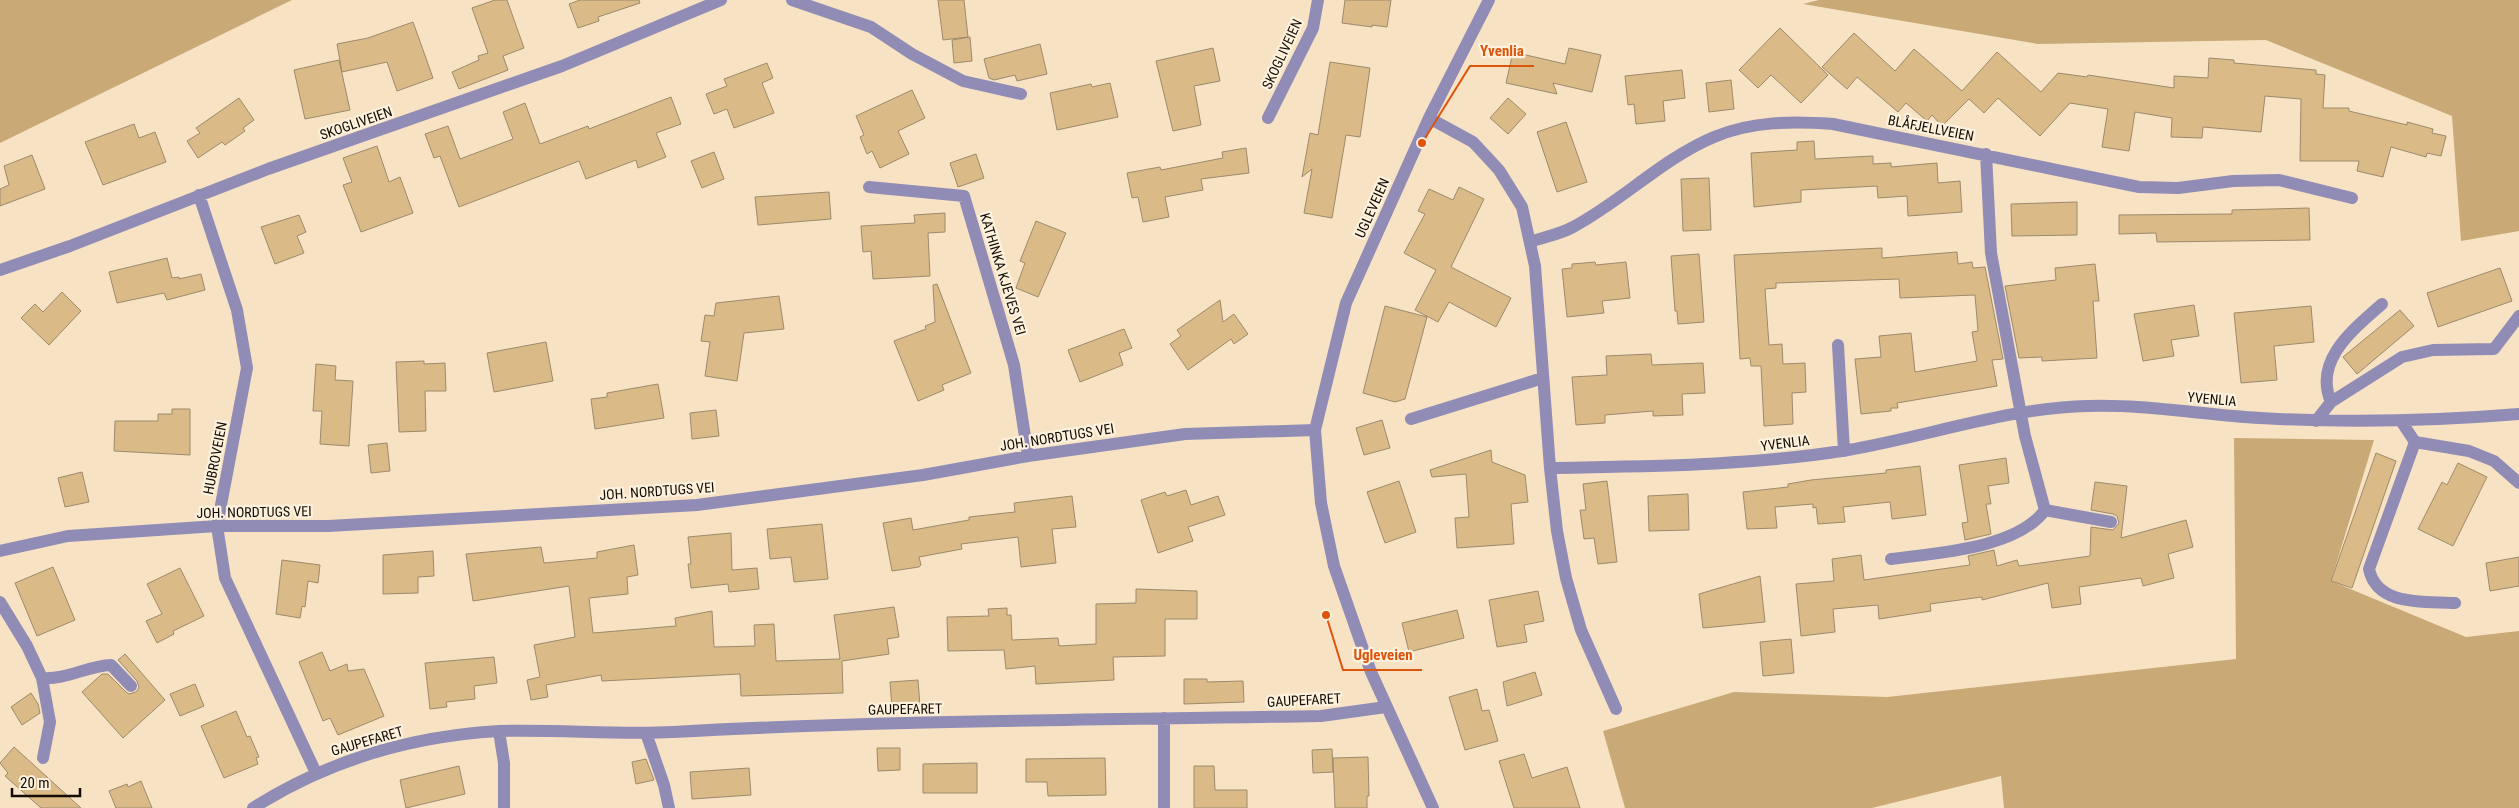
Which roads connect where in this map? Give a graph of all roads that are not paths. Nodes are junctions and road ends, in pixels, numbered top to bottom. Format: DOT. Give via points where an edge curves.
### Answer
graph roads {
  1 [pos="722,0"];
  2 [pos="792,0"];
  3 [pos="1318,0"];
  4 [pos="1489,0"];
  5 [pos="1021,94"];
  6 [pos="1268,118"];
  7 [pos="1429,118"];
  8 [pos="1986,154"];
  9 [pos="870,188"];
  10 [pos="199,195"];
  11 [pos="2352,198"];
  12 [pos="1530,242"];
  13 [pos="0,270"];
  14 [pos="2382,304"];
  15 [pos="2519,316"];
  16 [pos="1838,345"];
  17 [pos="1543,378"];
  18 [pos="2331,402"];
  19 [pos="2021,414"];
  20 [pos="2519,414"];
  21 [pos="1411,419"];
  22 [pos="2316,421"];
  23 [pos="2401,421"];
  24 [pos="1314,430"];
  25 [pos="2415,442"];
  26 [pos="1844,451"];
  27 [pos="1028,456"];
  28 [pos="1550,468"];
  29 [pos="2519,483"];
  30 [pos="2045,510"];
  31 [pos="2110,522"];
  32 [pos="217,526"];
  33 [pos="0,551"];
  34 [pos="1891,559"];
  35 [pos="0,602"];
  36 [pos="2455,603"];
  37 [pos="42,678"];
  38 [pos="131,686"];
  39 [pos="1386,707"];
  40 [pos="1616,708"];
  41 [pos="1164,718"];
  42 [pos="499,732"];
  43 [pos="646,733"];
  44 [pos="43,758"];
  45 [pos="316,773"];
  46 [pos="253,808"];
  47 [pos="504,808"];
  48 [pos="669,808"];
  49 [pos="1164,808"];
  50 [pos="1433,808"];
  1 -- 10 [label="street, SKOGLIVEIEN" via="562,66"];
  2 -- 5 [label="street" via="870,27 963,81"];
  3 -- 6 [label="street, SKOGLIVEIEN" via="1313,28"];
  4 -- 7 [label="street, UGLEVEIEN"];
  7 -- 12 [label="street" via="1473,142 1499,170 1522,206"];
  7 -- 24 [label="street, UGLEVEIEN" via="1346,303"];
  8 -- 11 [label="street, BLÅFJELLVEIEN" via="2139,187 2178,188 2279,180"];
  8 -- 12 [label="street, BLÅFJELLVEIEN" via="1833,124 1790,121 1745,128 1713,137 1687,152 1572,228"];
  8 -- 19 [label="street" via="1991,253"];
  9 -- 27 [label="street, KATHINKA KJEVES VEI" via="964,196 1014,365"];
  10 -- 13 [label="street, SKOGLIVEIEN"];
  10 -- 32 [label="street, HUBROVEIEN" via="237,310 247,368"];
  12 -- 17 [label="street" via="1535,266"];
  14 -- 18 [label="street" via="2336,350 2326,377 2326,391"];
  15 -- 18 [label="street" via="2494,348 2433,350 2402,357"];
  16 -- 26 [label="street"];
  17 -- 21 [label="street"];
  17 -- 28 [label="street"];
  18 -- 22 [label="street"];
  19 -- 22 [label="street, YVENLIA" via="2087,406"];
  19 -- 26 [label="street, YVENLIA"];
  19 -- 30 [label="street"];
  20 -- 23 [label="street, YVENLIA"];
  22 -- 23 [label="street, YVENLIA"];
  23 -- 25 [label="street"];
  24 -- 27 [label="street, JOH. NORDTUGS VEI" via="1185,434"];
  24 -- 39 [label="street, UGLEVEIEN" via="1321,503 1334,566 1357,637"];
  25 -- 29 [label="street" via="2469,451 2494,462"];
  25 -- 36 [label="street" via="2369,569 2371,579 2388,596"];
  26 -- 28 [label="street, YVENLIA" via="1760,461"];
  27 -- 32 [label="street, JOH. NORDTUGS VEI" via="923,475 697,505 328,526"];
  28 -- 40 [label="street" via="1566,578 1581,630"];
  30 -- 31 [label="street"];
  30 -- 34 [label="street" via="2030,526 1994,541"];
  32 -- 33 [label="street, JOH. NORDTUGS VEI" via="68,536"];
  32 -- 45 [label="street, HUBROVEIEN" via="225,578"];
  35 -- 37 [label="street"];
  37 -- 38 [label="street" via="53,679 110,665"];
  37 -- 44 [label="street" via="50,722"];
  39 -- 41 [label="street, GAUPEFARET" via="1321,716"];
  39 -- 50 [label="street, UGLEVEIEN"];
  41 -- 43 [label="street, GAUPEFARET" via="760,727"];
  41 -- 49 [label="street"];
  42 -- 43 [label="street, GAUPEFARET"];
  42 -- 45 [label="street, GAUPEFARET" via="416,742 345,761"];
  42 -- 47 [label="street" via="504,763"];
  43 -- 48 [label="street"];
  45 -- 46 [label="street, GAUPEFARET"];
}
